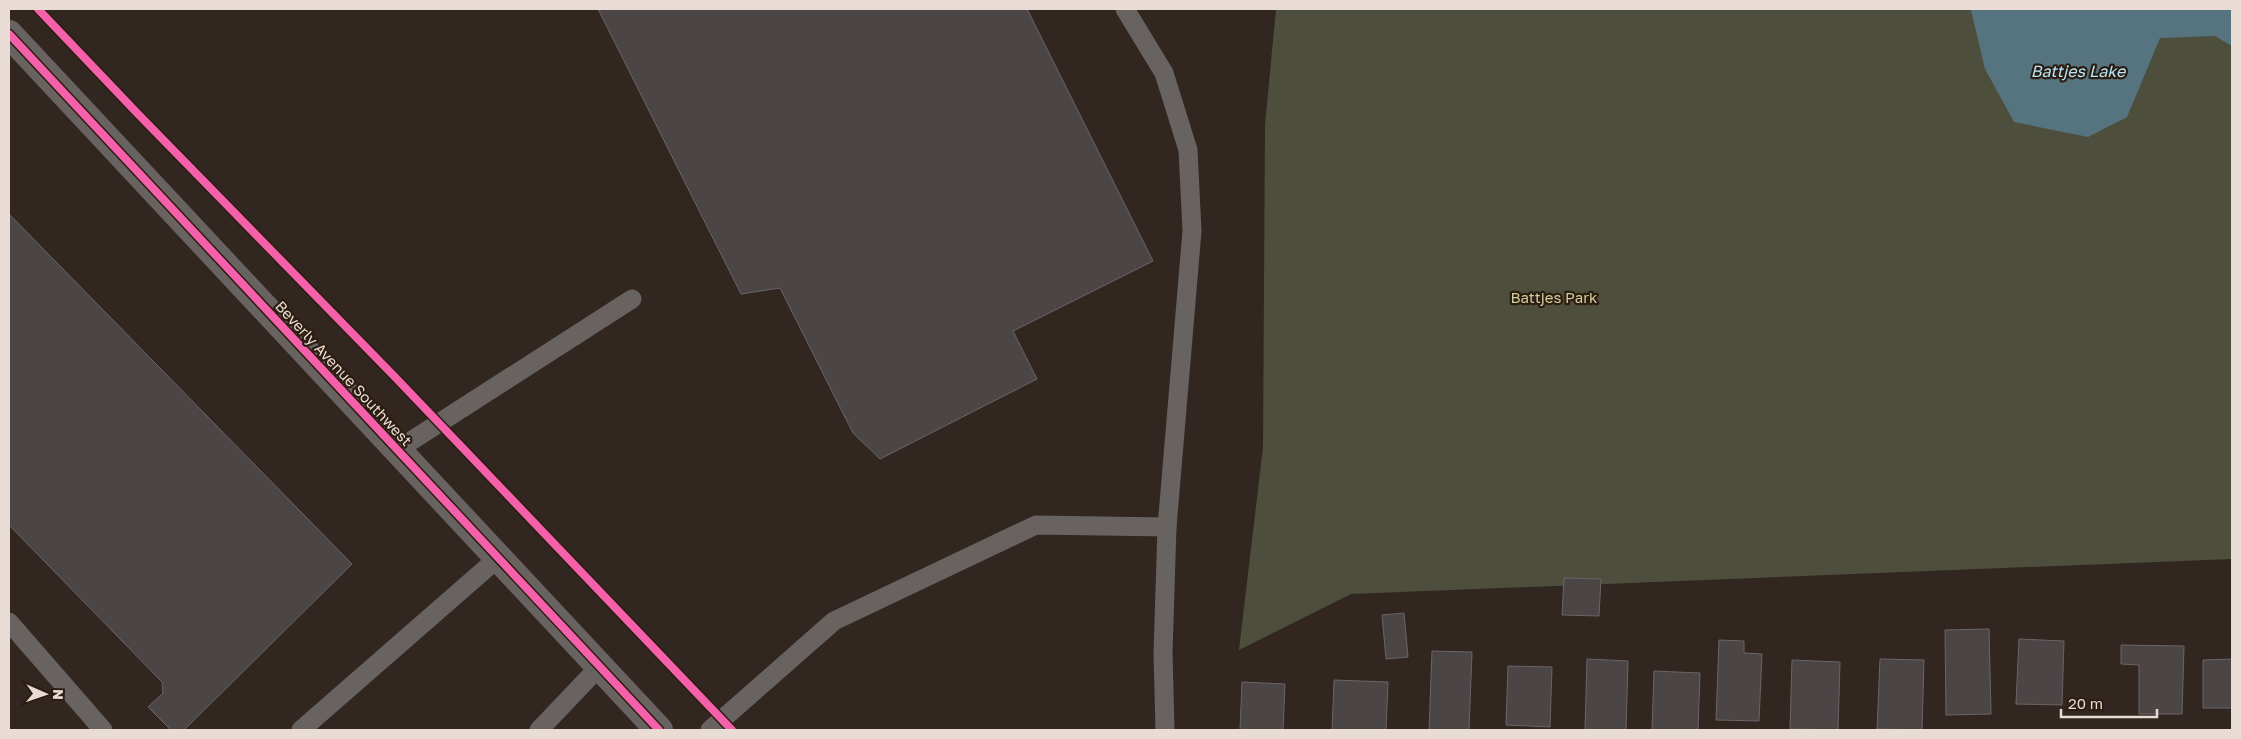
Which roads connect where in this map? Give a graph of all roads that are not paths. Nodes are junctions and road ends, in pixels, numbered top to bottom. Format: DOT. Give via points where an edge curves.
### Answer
graph roads {
  1 [pos="1125,9"];
  2 [pos="9,34"];
  3 [pos="632,299"];
  4 [pos="398,450"];
  5 [pos="1167,527"];
  6 [pos="498,558"];
  7 [pos="9,622"];
  8 [pos="599,666"];
  9 [pos="103,730"];
  10 [pos="301,730"];
  11 [pos="539,730"];
  12 [pos="659,730"];
  13 [pos="710,730"];
  14 [pos="1165,730"];
  1 -- 5 [label="lane" via="1164,73 1188,150 1192,231"];
  2 -- 4 [label="street, Beverly Avenue Southwest"];
  3 -- 4 [label="lane"];
  4 -- 6 [label="street, Beverly Avenue Southwest"];
  5 -- 13 [label="lane" via="1036,525 834,621"];
  5 -- 14 [label="lane" via="1163,653"];
  6 -- 8 [label="street, Beverly Avenue Southwest"];
  6 -- 10 [label="lane"];
  7 -- 9 [label="lane"];
  8 -- 11 [label="lane"];
  8 -- 12 [label="street, Beverly Avenue Southwest"];
}
